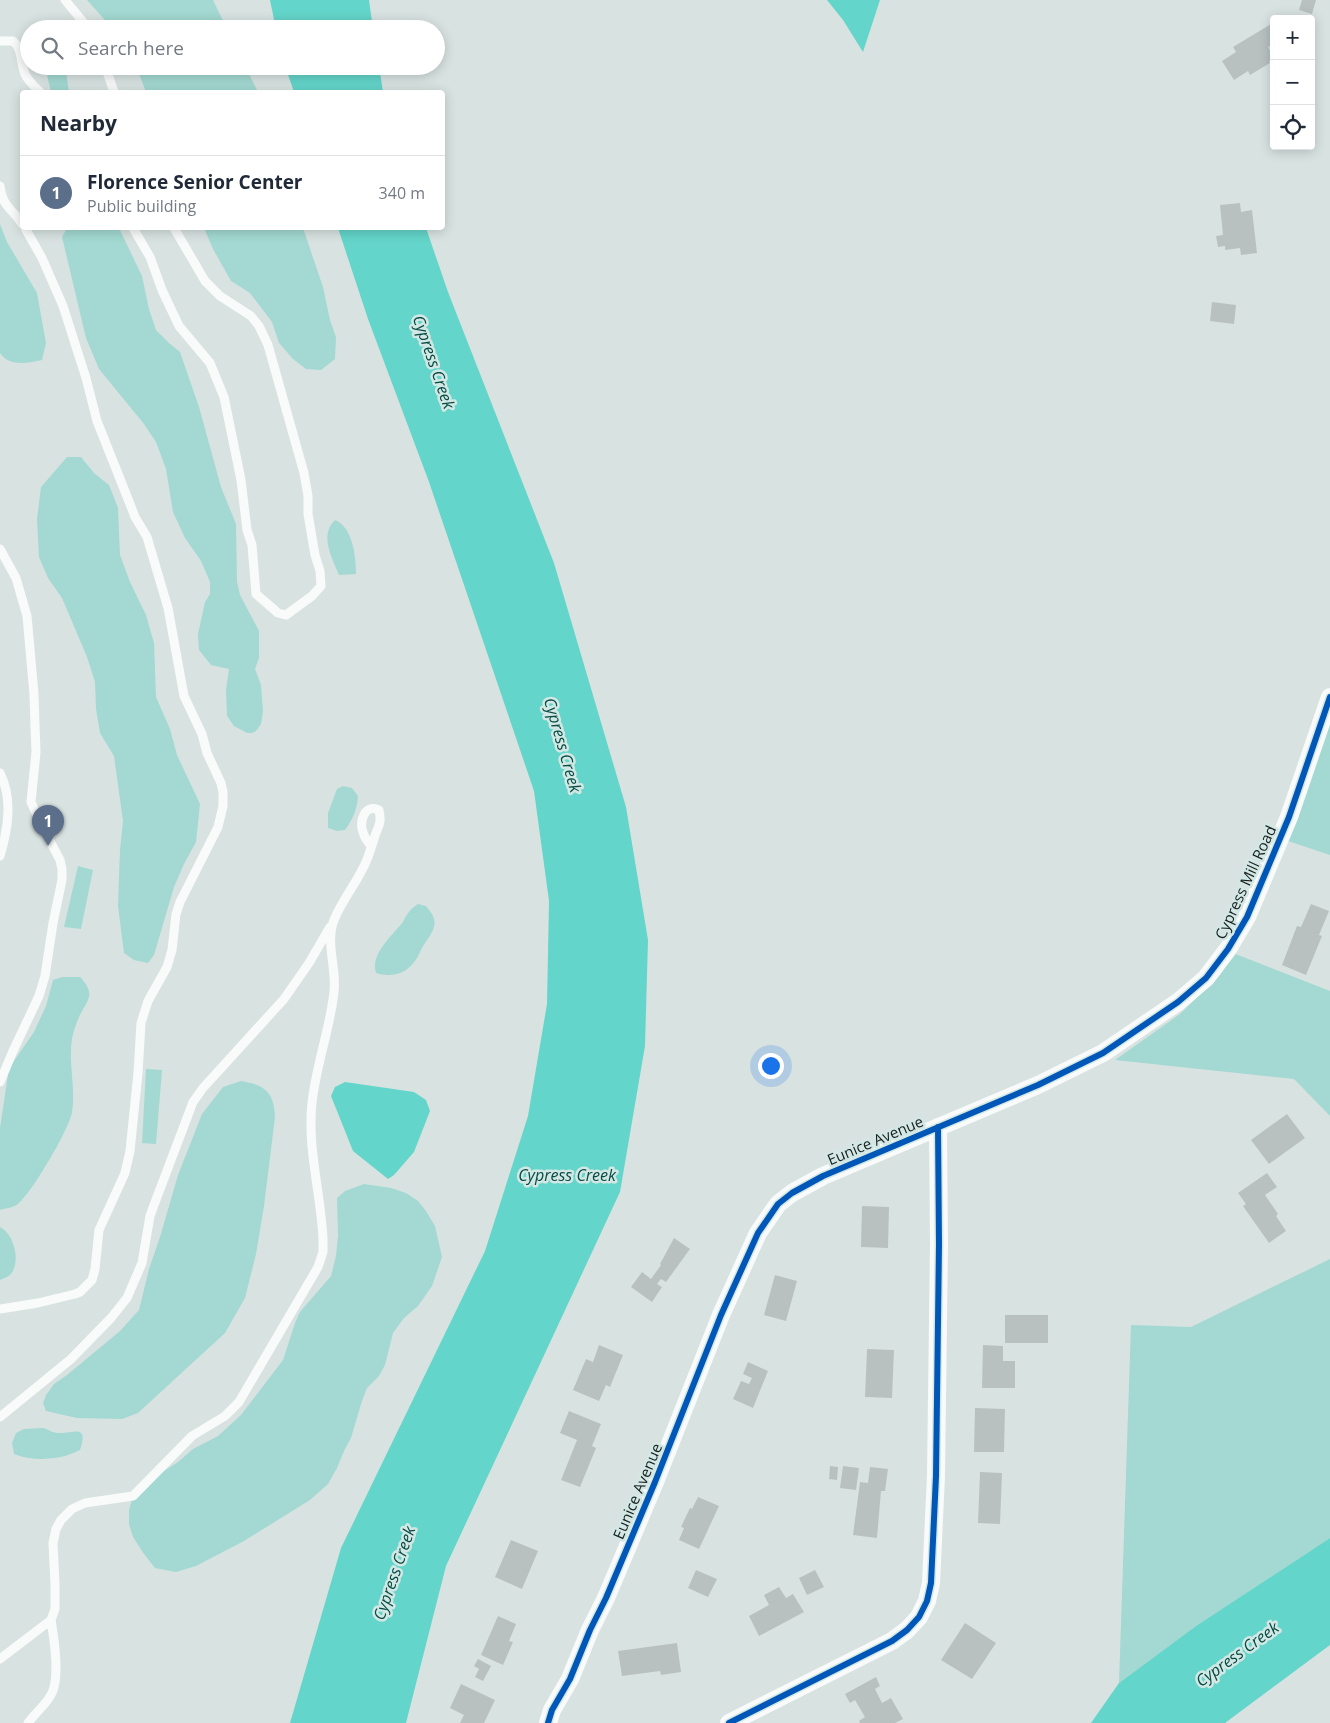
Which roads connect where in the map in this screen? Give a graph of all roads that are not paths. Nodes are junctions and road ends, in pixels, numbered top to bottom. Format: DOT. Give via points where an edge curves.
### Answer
graph roads {
  1 [pos="65,0"];
  2 [pos="82,20"];
  3 [pos="0,41"];
  4 [pos="20,53"];
  5 [pos="26,75"];
  6 [pos="108,75"];
  7 [pos="38,90"];
  8 [pos="113,90"];
  9 [pos="0,186"];
  10 [pos="20,219"];
  11 [pos="26,230"];
  12 [pos="134,230"];
  13 [pos="175,230"];
  14 [pos="0,550"];
  15 [pos="1330,697"];
  16 [pos="0,773"];
  17 [pos="371,846"];
  18 [pos="0,856"];
  19 [pos="334,920"];
  20 [pos="0,1082"];
  21 [pos="938,1127"];
  22 [pos="0,1310"];
  23 [pos="0,1418"];
  24 [pos="51,1620"];
  25 [pos="0,1659"];
  26 [pos="28,1723"];
  27 [pos="548,1723"];
  28 [pos="730,1723"];
  1 -- 2 [label="lane"];
  3 -- 4 [label="lane" via="13,41"];
  5 -- 7 [label="lane"];
  6 -- 8 [label="lane"];
  9 -- 10 [label="lane" via="5,204"];
  11 -- 22 [label="lane" via="63,306 97,421 135,517 147,537 168,608 184,696 221,782 223,806 214,837 180,902 167,967 148,1001 141,1023 130,1151 125,1173 99,1230 92,1280 75,1294"];
  12 -- 13 [label="lane" via="150,257 179,326 216,374 224,397 241,480 256,594 278,613 286,615 319,590 321,577 308,514 304,473 268,345 251,316 204,281"];
  14 -- 20 [label="lane" via="16,578 27,616 36,726 31,802 62,869 41,990"];
  15 -- 21 [label="street, Cypress Mill Road" via="1289,816 1247,917 1206,978 1178,1002 1103,1053 1038,1085"];
  16 -- 18 [label="lane" via="8,798 8,816"];
  17 -- 19 [label="lane" via="368,858"];
  19 -- 23 [label="lane" via="284,999 193,1102 150,1216 142,1263 127,1298 71,1359"];
  19 -- 24 [label="lane" via="331,938 334,992 312,1105 323,1239 318,1267 239,1402 230,1411 192,1436 133,1496 85,1503 72,1509 61,1520 52,1543 55,1609"];
  21 -- 27 [label="street, Eunice Avenue" via="839,1168 792,1193 778,1204 758,1233 721,1315 606,1598"];
  21 -- 28 [label="street, Eunice Avenue" via="936,1476 932,1574 927,1601 919,1617 892,1641"];
  24 -- 25 [label="lane"];
  24 -- 26 [label="lane" via="55,1684 48,1699"];
}
